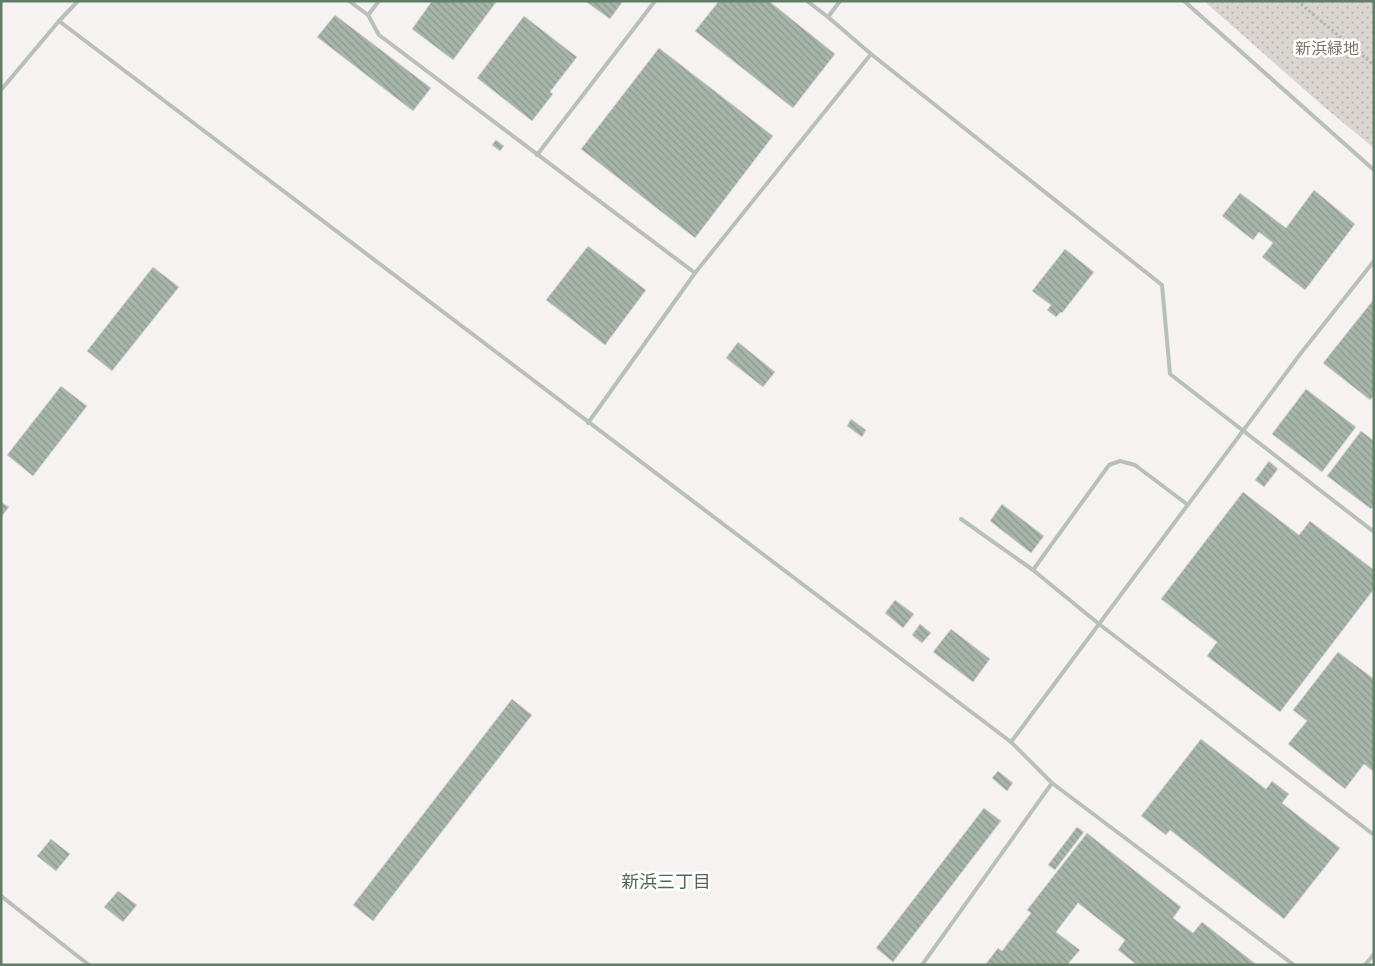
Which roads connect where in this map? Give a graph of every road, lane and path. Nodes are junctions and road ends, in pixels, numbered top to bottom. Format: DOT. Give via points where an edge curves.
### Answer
graph roads {
  1 [pos="78,1"];
  2 [pos="349,1"];
  3 [pos="379,1"];
  4 [pos="655,1"];
  5 [pos="807,1"];
  6 [pos="840,1"];
  7 [pos="1184,1"];
  8 [pos="1297,1"];
  9 [pos="368,15"];
  10 [pos="828,17"];
  11 [pos="59,21"];
  12 [pos="871,54"];
  13 [pos="1374,65"];
  14 [pos="1,90"];
  15 [pos="537,155"];
  16 [pos="1374,170"];
  17 [pos="1374,261"];
  18 [pos="695,273"];
  19 [pos="588,423"];
  20 [pos="1244,430"];
  21 [pos="1188,505"];
  22 [pos="962,519"];
  23 [pos="1374,532"];
  24 [pos="1033,570"];
  25 [pos="1099,624"];
  26 [pos="1010,742"];
  27 [pos="1052,783"];
  28 [pos="1374,835"];
  29 [pos="1,896"];
  30 [pos="1374,954"];
  31 [pos="89,965"];
  32 [pos="922,965"];
  33 [pos="1294,965"];
  34 [pos="1365,965"];
  1 -- 11 [label="lane"];
  2 -- 9 [label="lane"];
  3 -- 9 [label="lane"];
  4 -- 15 [label="lane"];
  5 -- 10 [label="lane"];
  6 -- 10 [label="lane"];
  7 -- 16 [label="lane"];
  8 -- 13 [label="path"];
  9 -- 15 [label="lane" via="379,36"];
  10 -- 12 [label="lane"];
  11 -- 14 [label="lane"];
  11 -- 19 [label="lane"];
  12 -- 18 [label="lane"];
  12 -- 20 [label="lane" via="1162,285 1170,374"];
  15 -- 18 [label="lane"];
  17 -- 20 [label="lane"];
  18 -- 19 [label="lane"];
  19 -- 26 [label="lane"];
  20 -- 21 [label="lane"];
  20 -- 23 [label="lane"];
  21 -- 24 [label="lane" via="1135,465 1120,460 1109,466"];
  21 -- 25 [label="lane"];
  22 -- 24 [label="lane"];
  24 -- 25 [label="lane"];
  25 -- 26 [label="lane"];
  25 -- 28 [label="lane"];
  26 -- 27 [label="lane"];
  27 -- 32 [label="lane"];
  27 -- 33 [label="lane"];
  29 -- 31 [label="lane"];
  30 -- 34 [label="lane"];
}
